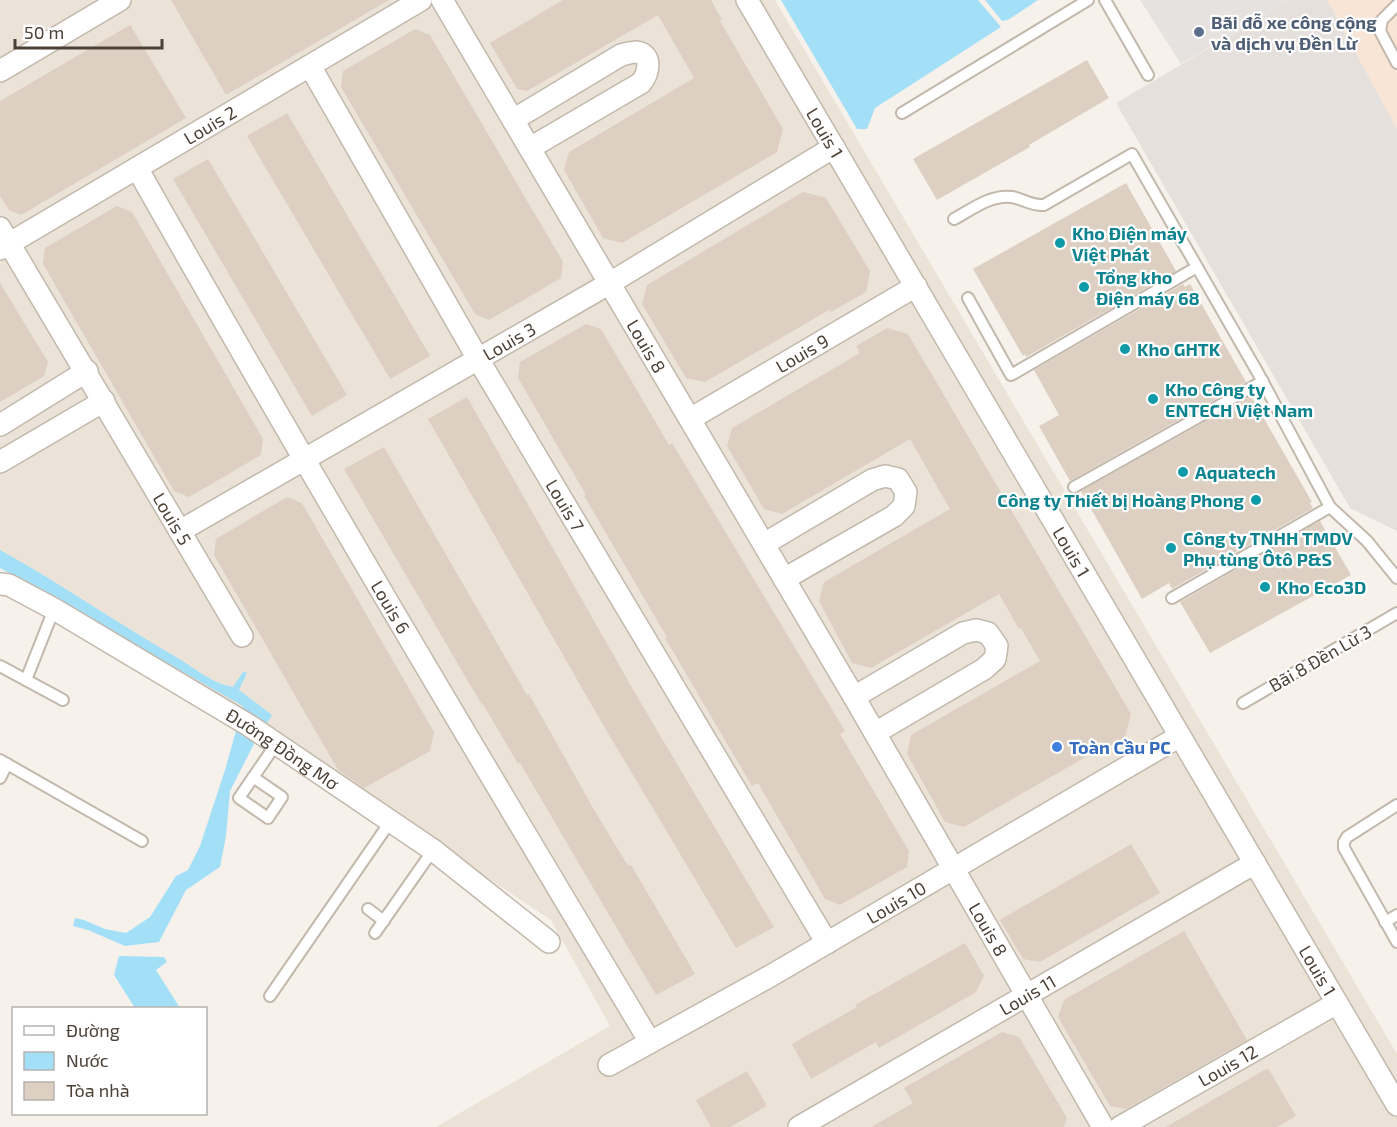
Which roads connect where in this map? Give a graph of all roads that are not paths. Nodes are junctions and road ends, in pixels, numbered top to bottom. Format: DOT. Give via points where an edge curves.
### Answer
graph roads {
  1 [pos="120,0"];
  2 [pos="421,0"];
  3 [pos="442,0"];
  4 [pos="747,0"];
  5 [pos="1088,0"];
  6 [pos="1105,0"];
  7 [pos="1397,5"];
  8 [pos="91,7"];
  9 [pos="1397,63"];
  10 [pos="310,66"];
  11 [pos="0,71"];
  12 [pos="1148,75"];
  13 [pos="902,113"];
  14 [pos="513,120"];
  15 [pos="834,147"];
  16 [pos="530,148"];
  17 [pos="137,168"];
  18 [pos="954,219"];
  19 [pos="3,240"];
  20 [pos="1197,267"];
  21 [pos="610,283"];
  22 [pos="916,286"];
  23 [pos="968,298"];
  24 [pos="478,360"];
  25 [pos="87,371"];
  26 [pos="1263,381"];
  27 [pos="104,401"];
  28 [pos="690,419"];
  29 [pos="0,425"];
  30 [pos="304,460"];
  31 [pos="0,462"];
  32 [pos="1074,487"];
  33 [pos="1330,507"];
  34 [pos="180,531"];
  35 [pos="764,544"];
  36 [pos="1397,578"];
  37 [pos="784,579"];
  38 [pos="0,584"];
  39 [pos="1172,598"];
  40 [pos="54,609"];
  41 [pos="1397,613"];
  42 [pos="242,636"];
  43 [pos="0,666"];
  44 [pos="26,680"];
  45 [pos="854,697"];
  46 [pos="63,700"];
  47 [pos="1243,703"];
  48 [pos="875,733"];
  49 [pos="1180,736"];
  50 [pos="276,744"];
  51 [pos="4,762"];
  52 [pos="253,777"];
  53 [pos="0,778"];
  54 [pos="1397,805"];
  55 [pos="390,822"];
  56 [pos="142,841"];
  57 [pos="433,850"];
  58 [pos="1255,863"];
  59 [pos="954,868"];
  60 [pos="368,909"];
  61 [pos="1397,915"];
  62 [pos="384,921"];
  63 [pos="1385,922"];
  64 [pos="375,933"];
  65 [pos="549,942"];
  66 [pos="1397,942"];
  67 [pos="827,943"];
  68 [pos="270,996"];
  69 [pos="1027,996"];
  70 [pos="1337,1003"];
  71 [pos="650,1041"];
  72 [pos="609,1065"];
  73 [pos="1397,1105"];
  74 [pos="799,1127"];
  75 [pos="1103,1127"];
  76 [pos="1120,1127"];
  1 -- 8 [label="street"];
  2 -- 10 [label="street, Louis 2"];
  3 -- 14 [label="street, Louis 8"];
  4 -- 15 [label="street, Louis 1"];
  5 -- 13 [label="lane"];
  6 -- 12 [label="lane"];
  7 -- 9 [label="lane" via="1382,20 1380,31"];
  8 -- 11 [label="street"];
  10 -- 17 [label="street, Louis 2"];
  10 -- 24 [label="street, Louis 7"];
  14 -- 16 [label="street, Louis 8"];
  14 -- 16 [label="street" via="621,55 636,52 644,56 648,74 641,83"];
  15 -- 21 [label="street, Louis 3"];
  15 -- 22 [label="street, Louis 1"];
  16 -- 21 [label="street, Louis 8"];
  17 -- 19 [label="street, Louis 2"];
  17 -- 30 [label="street, Louis 6"];
  18 -- 20 [label="lane" via="997,197 1044,205 1132,154"];
  19 -- 25 [label="street, Louis 5"];
  20 -- 23 [label="lane" via="1011,375"];
  20 -- 26 [label="lane"];
  21 -- 24 [label="street, Louis 3"];
  21 -- 28 [label="street, Louis 8"];
  22 -- 28 [label="street, Louis 9"];
  22 -- 49 [label="street, Louis 1"];
  24 -- 30 [label="street, Louis 3"];
  24 -- 67 [label="street, Louis 7"];
  25 -- 27 [label="street, Louis 5"];
  25 -- 29 [label="street"];
  26 -- 32 [label="lane"];
  26 -- 33 [label="lane"];
  27 -- 31 [label="street"];
  27 -- 34 [label="street, Louis 5"];
  28 -- 35 [label="street, Louis 8"];
  30 -- 34 [label="street, Louis 3"];
  30 -- 71 [label="street, Louis 6"];
  33 -- 36 [label="lane" via="1367,541"];
  33 -- 39 [label="lane"];
  34 -- 42 [label="street, Louis 5"];
  35 -- 37 [label="street, Louis 8"];
  35 -- 37 [label="street" via="872,480 885,476 898,479 906,492 904,506 894,516"];
  37 -- 45 [label="street, Louis 8"];
  38 -- 40 [label="street, Đường Đồng Mơ"];
  40 -- 44 [label="lane"];
  40 -- 50 [label="street, Đường Đồng Mơ"];
  41 -- 47 [label="lane, Bãi 8 Đền Lừ 3"];
  43 -- 44 [label="lane"];
  44 -- 46 [label="lane"];
  45 -- 48 [label="street, Louis 8"];
  45 -- 48 [label="street" via="963,633 988,633 997,646 995,659 984,669"];
  48 -- 59 [label="street, Louis 8"];
  49 -- 58 [label="street, Louis 1"];
  49 -- 59 [label="street, Louis 10"];
  50 -- 52 [label="lane"];
  50 -- 55 [label="street, Đường Đồng Mơ"];
  51 -- 53 [label="lane"];
  51 -- 56 [label="lane"];
  52 -- 52 [label="lane" via="239,798 272,821 282,797"];
  54 -- 63 [label="lane" via="1344,842"];
  55 -- 57 [label="street, Đường Đồng Mơ"];
  55 -- 68 [label="lane"];
  57 -- 62 [label="lane"];
  57 -- 65 [label="street, Đường Đồng Mơ"];
  58 -- 69 [label="street, Louis 11"];
  58 -- 70 [label="street, Louis 1"];
  59 -- 67 [label="street, Louis 10"];
  59 -- 69 [label="street, Louis 8"];
  60 -- 62 [label="lane"];
  61 -- 63 [label="lane"];
  62 -- 64 [label="lane"];
  63 -- 66 [label="lane"];
  67 -- 71 [label="street, Louis 10"];
  69 -- 74 [label="street, Louis 11"];
  69 -- 75 [label="street, Louis 8"];
  70 -- 73 [label="street, Louis 1"];
  70 -- 76 [label="street, Louis 12"];
  71 -- 72 [label="street, Louis 10"];
}
